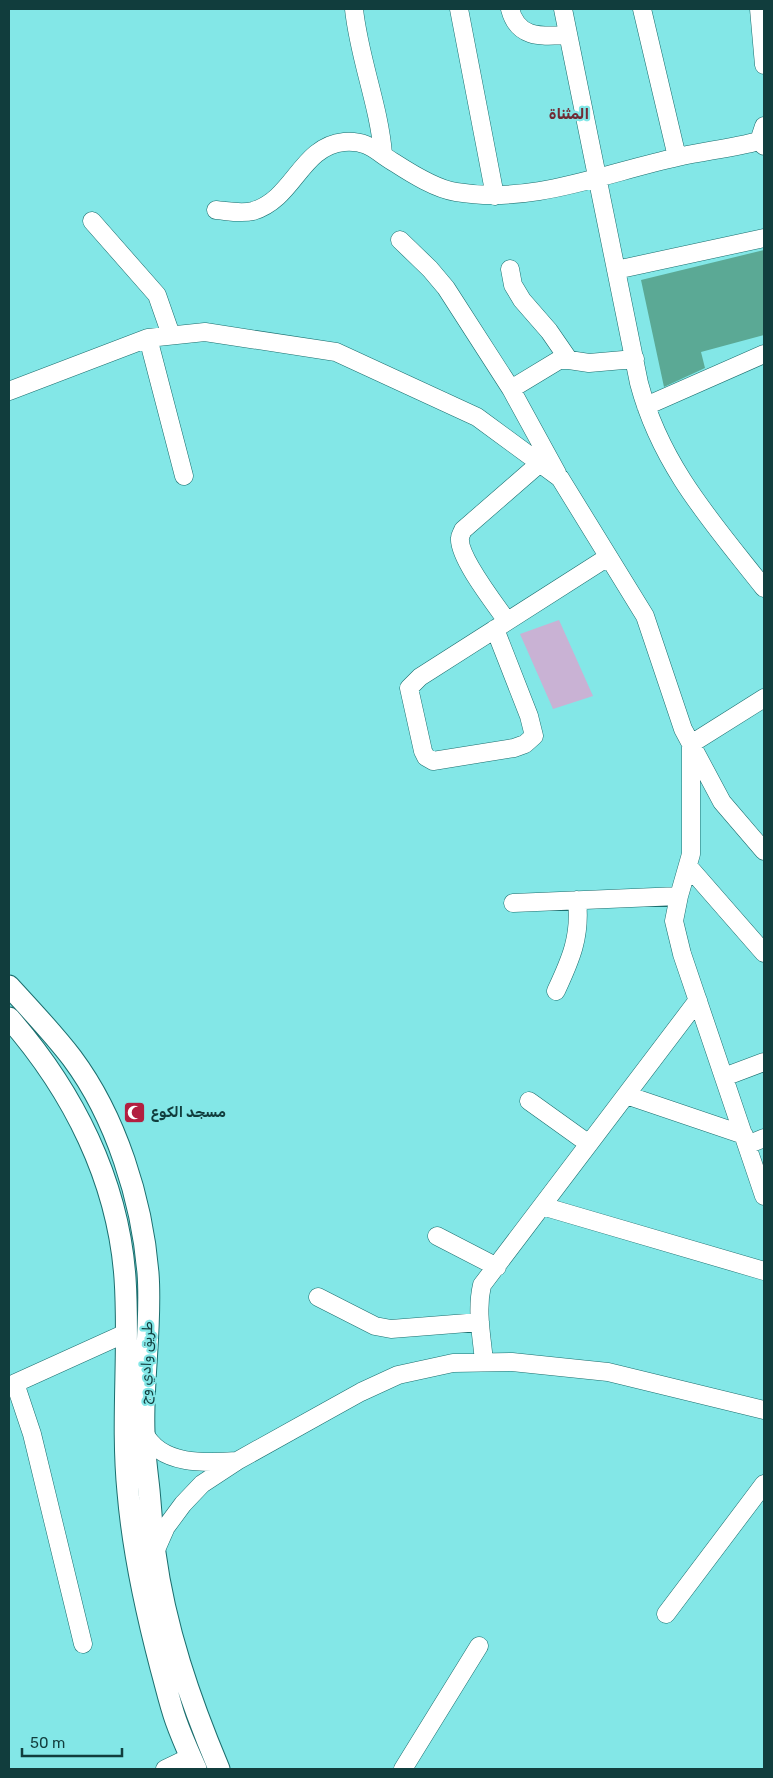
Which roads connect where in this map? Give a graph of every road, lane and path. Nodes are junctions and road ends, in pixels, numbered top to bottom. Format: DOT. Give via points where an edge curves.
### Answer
graph roads {
  1 [pos="354,9"];
  2 [pos="459,9"];
  3 [pos="510,9"];
  4 [pos="563,9"];
  5 [pos="642,9"];
  6 [pos="759,9"];
  7 [pos="568,34"];
  8 [pos="764,66"];
  9 [pos="763,138"];
  10 [pos="383,154"];
  11 [pos="677,157"];
  12 [pos="598,178"];
  13 [pos="495,196"];
  14 [pos="216,210"];
  15 [pos="92,220"];
  16 [pos="764,238"];
  17 [pos="400,240"];
  18 [pos="510,269"];
  19 [pos="616,270"];
  20 [pos="171,335"];
  21 [pos="148,338"];
  22 [pos="764,354"];
  23 [pos="635,359"];
  24 [pos="569,360"];
  25 [pos="511,389"];
  26 [pos="9,391"];
  27 [pos="646,406"];
  28 [pos="540,463"];
  29 [pos="184,476"];
  30 [pos="560,478"];
  31 [pos="608,556"];
  32 [pos="764,588"];
  33 [pos="501,625"];
  34 [pos="764,698"];
  35 [pos="691,744"];
  36 [pos="764,852"];
  37 [pos="688,866"];
  38 [pos="679,896"];
  39 [pos="576,900"];
  40 [pos="513,903"];
  41 [pos="764,953"];
  42 [pos="9,986"];
  43 [pos="556,991"];
  44 [pos="698,1000"];
  45 [pos="9,1018"];
  46 [pos="764,1062"];
  47 [pos="724,1077"];
  48 [pos="626,1095"];
  49 [pos="529,1101"];
  50 [pos="764,1138"];
  51 [pos="745,1140"];
  52 [pos="589,1144"];
  53 [pos="764,1196"];
  54 [pos="542,1206"];
  55 [pos="437,1236"];
  56 [pos="496,1267"];
  57 [pos="764,1271"];
  58 [pos="318,1297"];
  59 [pos="480,1322"];
  60 [pos="126,1333"];
  61 [pos="484,1362"];
  62 [pos="12,1384"];
  63 [pos="764,1410"];
  64 [pos="144,1432"];
  65 [pos="238,1461"];
  66 [pos="764,1484"];
  67 [pos="155,1552"];
  68 [pos="666,1614"];
  69 [pos="83,1644"];
  70 [pos="479,1646"];
  71 [pos="193,1763"];
  72 [pos="165,1769"];
  73 [pos="219,1769"];
  74 [pos="403,1769"];
  1 -- 10 [label="street"];
  2 -- 13 [label="street"];
  3 -- 7 [label="street" via="517,25 532,34"];
  4 -- 7 [label="street"];
  5 -- 11 [label="street"];
  6 -- 8 [label="street"];
  7 -- 12 [label="street"];
  9 -- 11 [label="street"];
  10 -- 13 [label="street" via="421,179 454,192"];
  10 -- 14 [label="street" via="362,143 344,142 329,146 311,158 282,194 271,202 254,211"];
  11 -- 12 [label="street"];
  12 -- 13 [label="street" via="526,194"];
  12 -- 19 [label="street"];
  15 -- 20 [label="street" via="157,295"];
  16 -- 19 [label="street"];
  17 -- 25 [label="street" via="446,288"];
  18 -- 24 [label="street" via="513,285 522,300"];
  19 -- 23 [label="street"];
  20 -- 21 [label="street"];
  20 -- 28 [label="street" via="205,332 336,352 477,417"];
  21 -- 26 [label="street"];
  21 -- 29 [label="street"];
  22 -- 27 [label="street"];
  23 -- 24 [label="street" via="589,363"];
  23 -- 27 [label="street"];
  24 -- 25 [label="street" via="550,364"];
  25 -- 30 [label="street"];
  27 -- 32 [label="street" via="668,456 691,495"];
  28 -- 30 [label="street"];
  28 -- 33 [label="street" via="463,530 460,538 462,552"];
  30 -- 31 [label="street"];
  31 -- 33 [label="street"];
  31 -- 35 [label="street" via="645,616"];
  33 -- 33 [label="street" via="420,677 409,688 423,751 433,761 514,748 526,744 534,736"];
  34 -- 35 [label="street"];
  35 -- 36 [label="street" via="722,802"];
  35 -- 37 [label="street" via="691,854"];
  37 -- 38 [label="street"];
  37 -- 41 [label="street"];
  38 -- 39 [label="street"];
  38 -- 44 [label="street" via="674,921"];
  39 -- 40 [label="street"];
  39 -- 43 [label="street" via="578,932 572,957"];
  42 -- 64 [label="main road, طريق وادي وج" via="73,1059 106,1114 123,1154 143,1236 148,1274"];
  44 -- 47 [label="street"];
  44 -- 48 [label="street"];
  45 -- 60 [label="main road, طريق وادي وج" via="68,1097 99,1165 121,1243"];
  46 -- 47 [label="street"];
  47 -- 51 [label="street"];
  48 -- 51 [label="street"];
  48 -- 52 [label="street"];
  49 -- 52 [label="street"];
  50 -- 51 [label="street"];
  51 -- 53 [label="street"];
  52 -- 54 [label="street"];
  54 -- 56 [label="street"];
  54 -- 57 [label="street"];
  55 -- 56 [label="street"];
  56 -- 59 [label="street" via="482,1285"];
  58 -- 59 [label="street" via="375,1326 391,1328"];
  59 -- 61 [label="street"];
  60 -- 62 [label="street"];
  60 -- 71 [label="main road, طريق وادي وج" via="124,1432 138,1565 152,1634 176,1721"];
  61 -- 63 [label="street" via="608,1372"];
  61 -- 65 [label="street" via="453,1363 398,1375"];
  62 -- 69 [label="street" via="32,1434"];
  64 -- 65 [label="street" via="147,1440 175,1458 202,1463"];
  64 -- 67 [label="main road, طريق وادي وج"];
  65 -- 67 [label="street" via="202,1484 183,1504 166,1527"];
  66 -- 68 [label="street"];
  67 -- 73 [label="main road, طريق وادي وج" via="170,1627 195,1712"];
  70 -- 74 [label="street"];
  71 -- 72 [label="street"];
}
